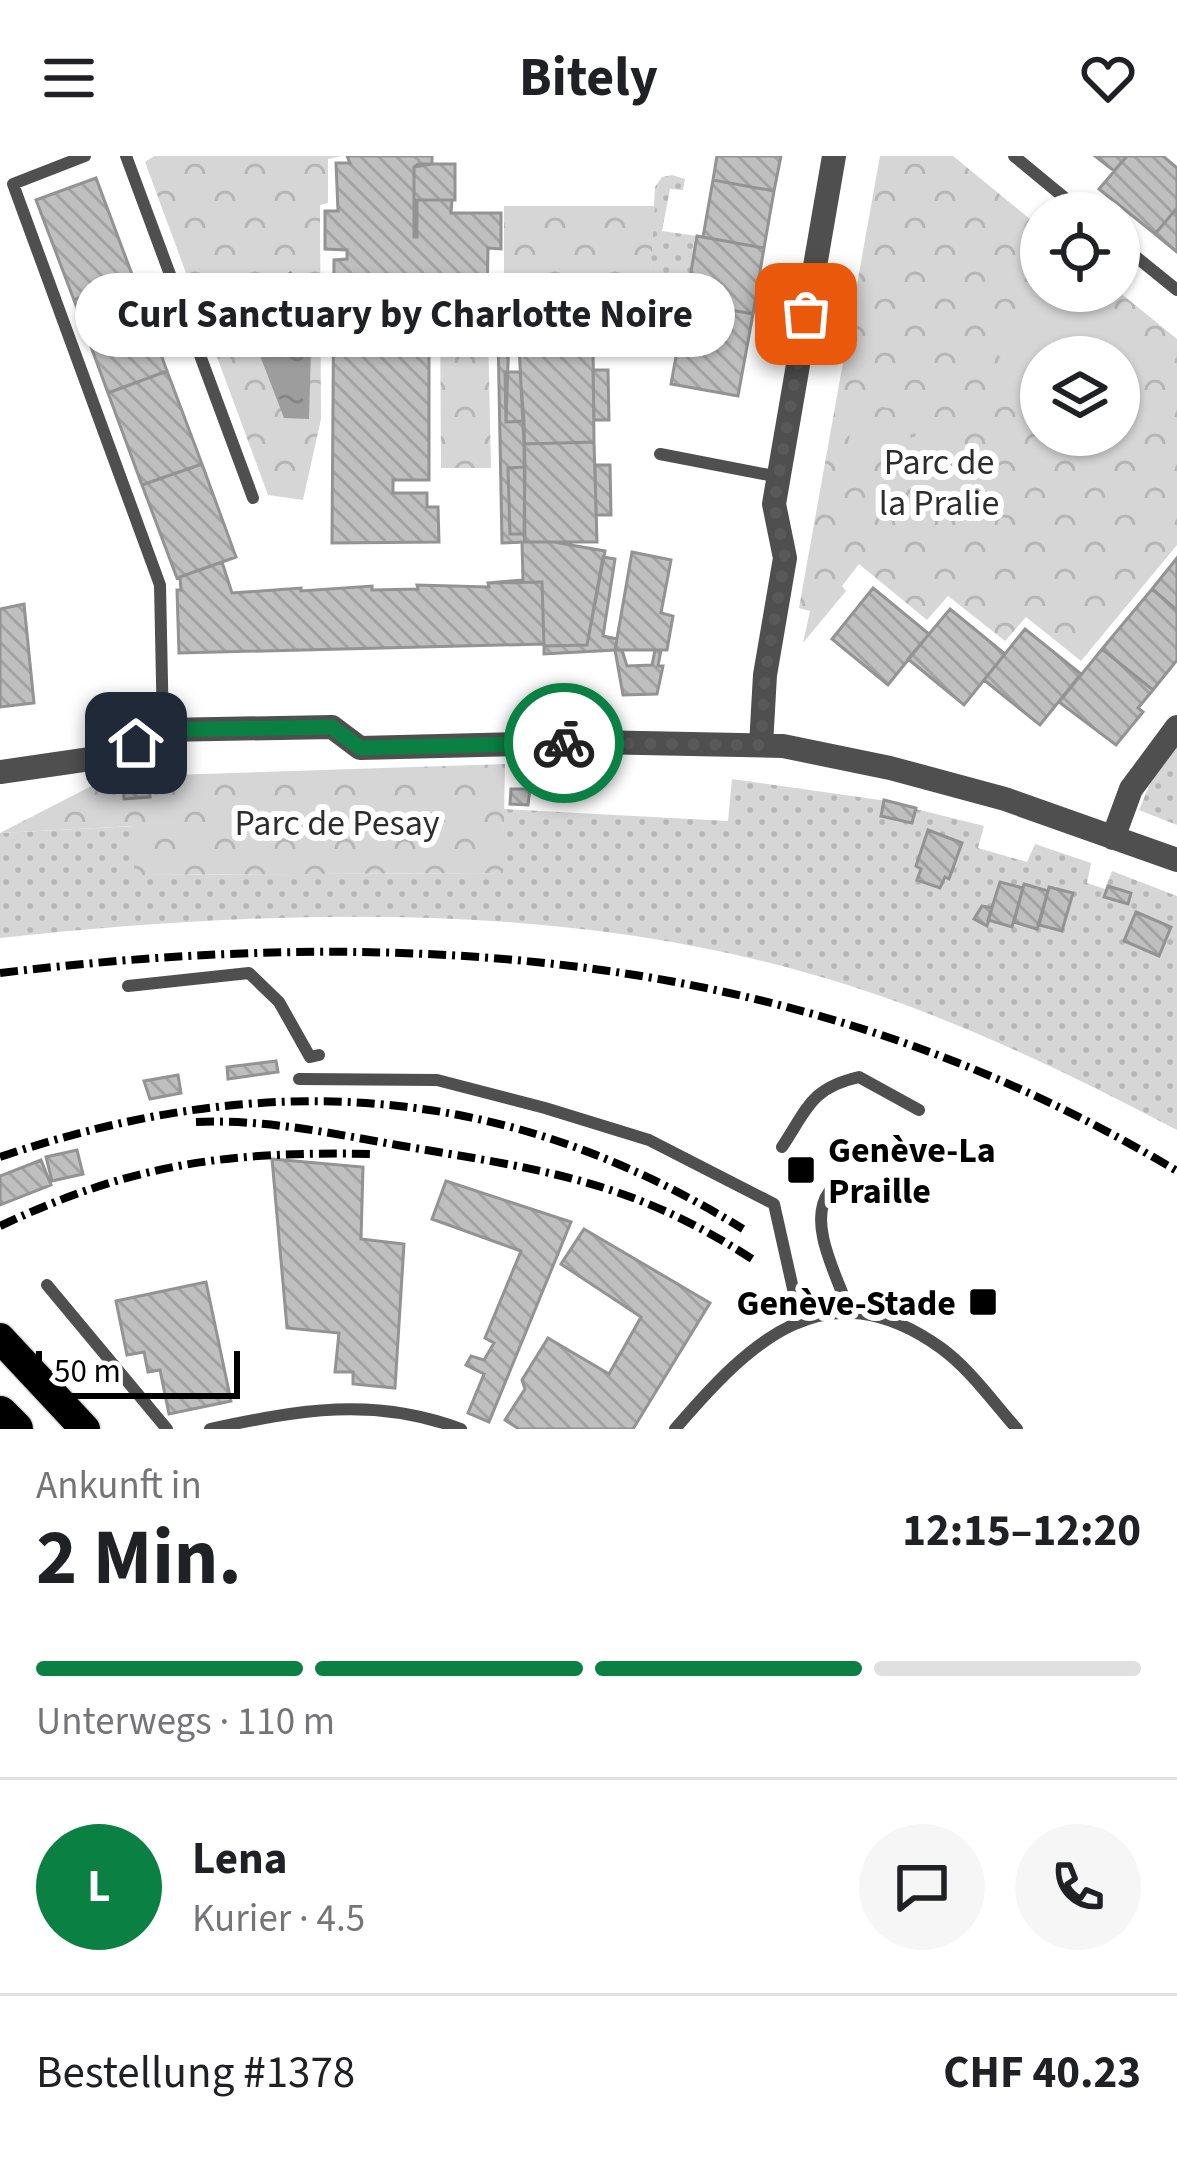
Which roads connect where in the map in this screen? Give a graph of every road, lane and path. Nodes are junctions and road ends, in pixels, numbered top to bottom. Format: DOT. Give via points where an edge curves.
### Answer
graph roads {
  1 [pos="85,156"];
  2 [pos="126,156"];
  3 [pos="834,156"];
  4 [pos="1014,156"];
  5 [pos="1058,192"];
  6 [pos="1140,260"];
  7 [pos="1177,290"];
  8 [pos="660,454"];
  9 [pos="778,477"];
  10 [pos="253,498"];
  11 [pos="1177,727"];
  12 [pos="163,730"];
  13 [pos="761,745"];
  14 [pos="0,772"];
  15 [pos="1113,838"];
  16 [pos="1177,860"];
  17 [pos="128,986"];
  18 [pos="319,1055"];
  19 [pos="299,1079"];
  20 [pos="919,1110"];
  21 [pos="782,1148"];
  22 [pos="829,1192"];
  23 [pos="47,1285"];
  24 [pos="850,1313"];
  25 [pos="800,1320"];
  26 [pos="0,1338"];
  27 [pos="0,1414"];
  28 [pos="15,1429"];
  29 [pos="86,1429"];
  30 [pos="167,1429"];
  31 [pos="209,1429"];
  32 [pos="461,1429"];
  33 [pos="675,1429"];
  34 [pos="1017,1429"];
  1 -- 12 [label="lane" via="13,184 160,585"];
  2 -- 10 [label="lane"];
  3 -- 9 [label="street"];
  4 -- 5 [label="lane"];
  6 -- 7 [label="lane"];
  8 -- 9 [label="lane"];
  9 -- 13 [label="street" via="774,504 785,558"];
  11 -- 15 [label="street" via="1131,789"];
  12 -- 13 [label="street" via="332,727 360,748"];
  12 -- 14 [label="street" via="104,757"];
  13 -- 15 [label="street" via="890,768"];
  15 -- 16 [label="street"];
  17 -- 18 [label="lane" via="249,974 279,1002 310,1057"];
  19 -- 25 [label="lane" via="437,1080 649,1139 774,1204"];
  20 -- 21 [label="lane" via="849,1080 814,1096"];
  22 -- 24 [label="lane" via="823,1233"];
  23 -- 30 [label="lane"];
  24 -- 25 [label="lane"];
  24 -- 34 [label="lane" via="896,1324 943,1350"];
  25 -- 33 [label="lane" via="728,1367"];
  26 -- 29 [label="main road"];
  27 -- 28 [label="highway"];
  31 -- 32 [label="lane" via="354,1406"];
}
